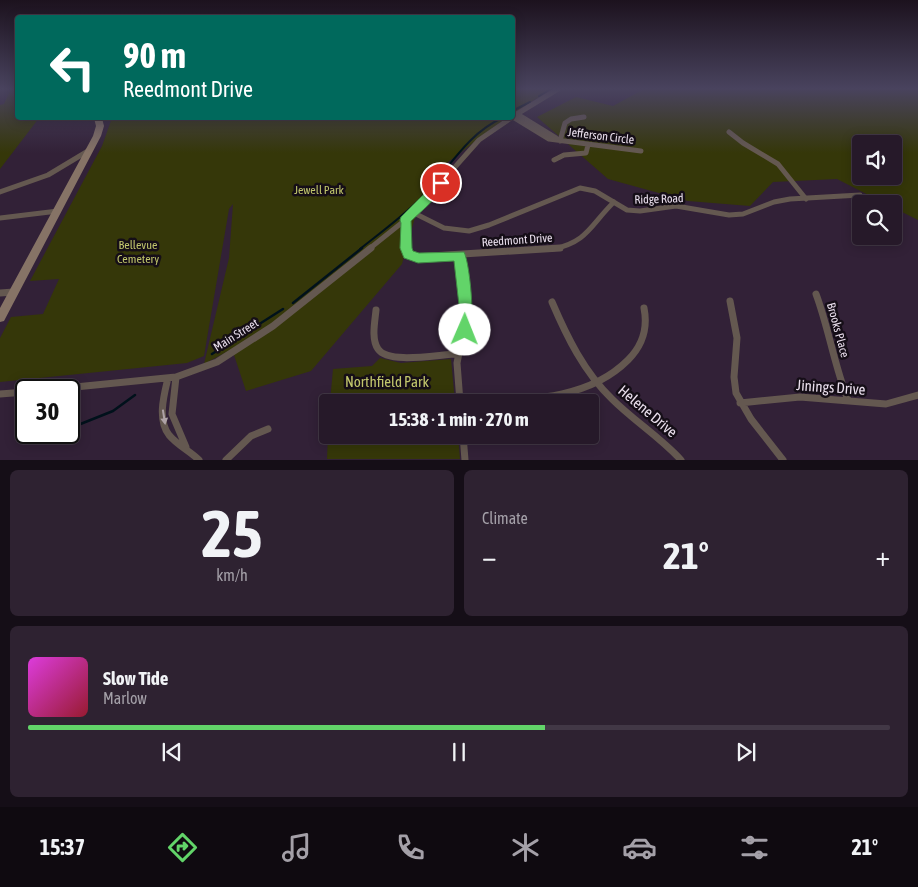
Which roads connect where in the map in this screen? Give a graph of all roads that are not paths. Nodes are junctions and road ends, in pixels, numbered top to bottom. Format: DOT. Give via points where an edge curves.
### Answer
graph roads {
  1 [pos="515,117"];
  2 [pos="584,117"];
  3 [pos="98,120"];
  4 [pos="507,120"];
  5 [pos="729,132"];
  6 [pos="560,140"];
  7 [pos="588,144"];
  8 [pos="88,151"];
  9 [pos="641,151"];
  10 [pos="554,160"];
  11 [pos="0,192"];
  12 [pos="852,196"];
  13 [pos="806,199"];
  14 [pos="614,202"];
  15 [pos="58,211"];
  16 [pos="414,213"];
  17 [pos="0,218"];
  18 [pos="405,220"];
  19 [pos="460,256"];
  20 [pos="14,292"];
  21 [pos="0,293"];
  22 [pos="816,294"];
  23 [pos="730,301"];
  24 [pos="552,302"];
  25 [pos="644,308"];
  26 [pos="376,310"];
  27 [pos="0,318"];
  28 [pos="458,354"];
  29 [pos="176,377"];
  30 [pos="168,378"];
  31 [pos="597,384"];
  32 [pos="80,387"];
  33 [pos="15,393"];
  34 [pos="0,394"];
  35 [pos="459,394"];
  36 [pos="562,394"];
  37 [pos="918,395"];
  38 [pos="848,400"];
  39 [pos="740,403"];
  40 [pos="268,429"];
  41 [pos="464,444"];
  42 [pos="186,447"];
  43 [pos="199,460"];
  44 [pos="226,460"];
  45 [pos="465,460"];
  46 [pos="681,460"];
  47 [pos="783,460"];
  1 -- 6 [label="street, Jefferson Circle" via="543,136"];
  2 -- 6 [label="street" via="565,123"];
  3 -- 8 [label="street" via="98,131"];
  4 -- 16 [label="street, Main Street" via="479,140"];
  5 -- 13 [label="street" via="778,164"];
  6 -- 7 [label="street, Jefferson Circle"];
  7 -- 9 [label="street, Jefferson Circle"];
  7 -- 10 [label="street" via="586,153 564,155"];
  8 -- 11 [label="street" via="48,175"];
  8 -- 15 [label="street"];
  12 -- 13 [label="street, Ridge Road"];
  13 -- 14 [label="street, Ridge Road" via="777,202 746,214 733,215 674,206 630,210"];
  14 -- 16 [label="street, Ridge Road" via="595,190 580,188 469,231 444,228"];
  14 -- 19 [label="street, Reedmont Drive" via="585,237 569,246"];
  15 -- 17 [label="street"];
  15 -- 20 [label="street"];
  16 -- 18 [label="street, Main Street"];
  18 -- 19 [label="street, Reedmont Drive" via="408,254 422,258"];
  18 -- 29 [label="street, Main Street" via="256,337 212,364"];
  19 -- 28 [label="street" via="466,318"];
  20 -- 21 [label="street"];
  20 -- 27 [label="street"];
  22 -- 38 [label="street, Brooks Place"];
  23 -- 39 [label="street" via="737,344 734,387"];
  24 -- 31 [label="street, Helene Drive" via="572,348"];
  25 -- 31 [label="street" via="646,327 637,349 617,372"];
  26 -- 28 [label="street" via="375,338 382,353 393,357"];
  28 -- 35 [label="street"];
  29 -- 30 [label="street, Main Street"];
  29 -- 42 [label="street" via="172,414"];
  30 -- 32 [label="street, Main Street"];
  30 -- 42 [label="street, one-way" via="163,421 173,440"];
  31 -- 36 [label="street"];
  31 -- 46 [label="street, Helene Drive"];
  33 -- 34 [label="street"];
  37 -- 38 [label="street, Jinings Drive" via="886,404"];
  38 -- 39 [label="street, Jinings Drive" via="800,397"];
  39 -- 47 [label="street"];
  40 -- 44 [label="street" via="251,436"];
  41 -- 45 [label="street"];
  42 -- 43 [label="street"];
}
